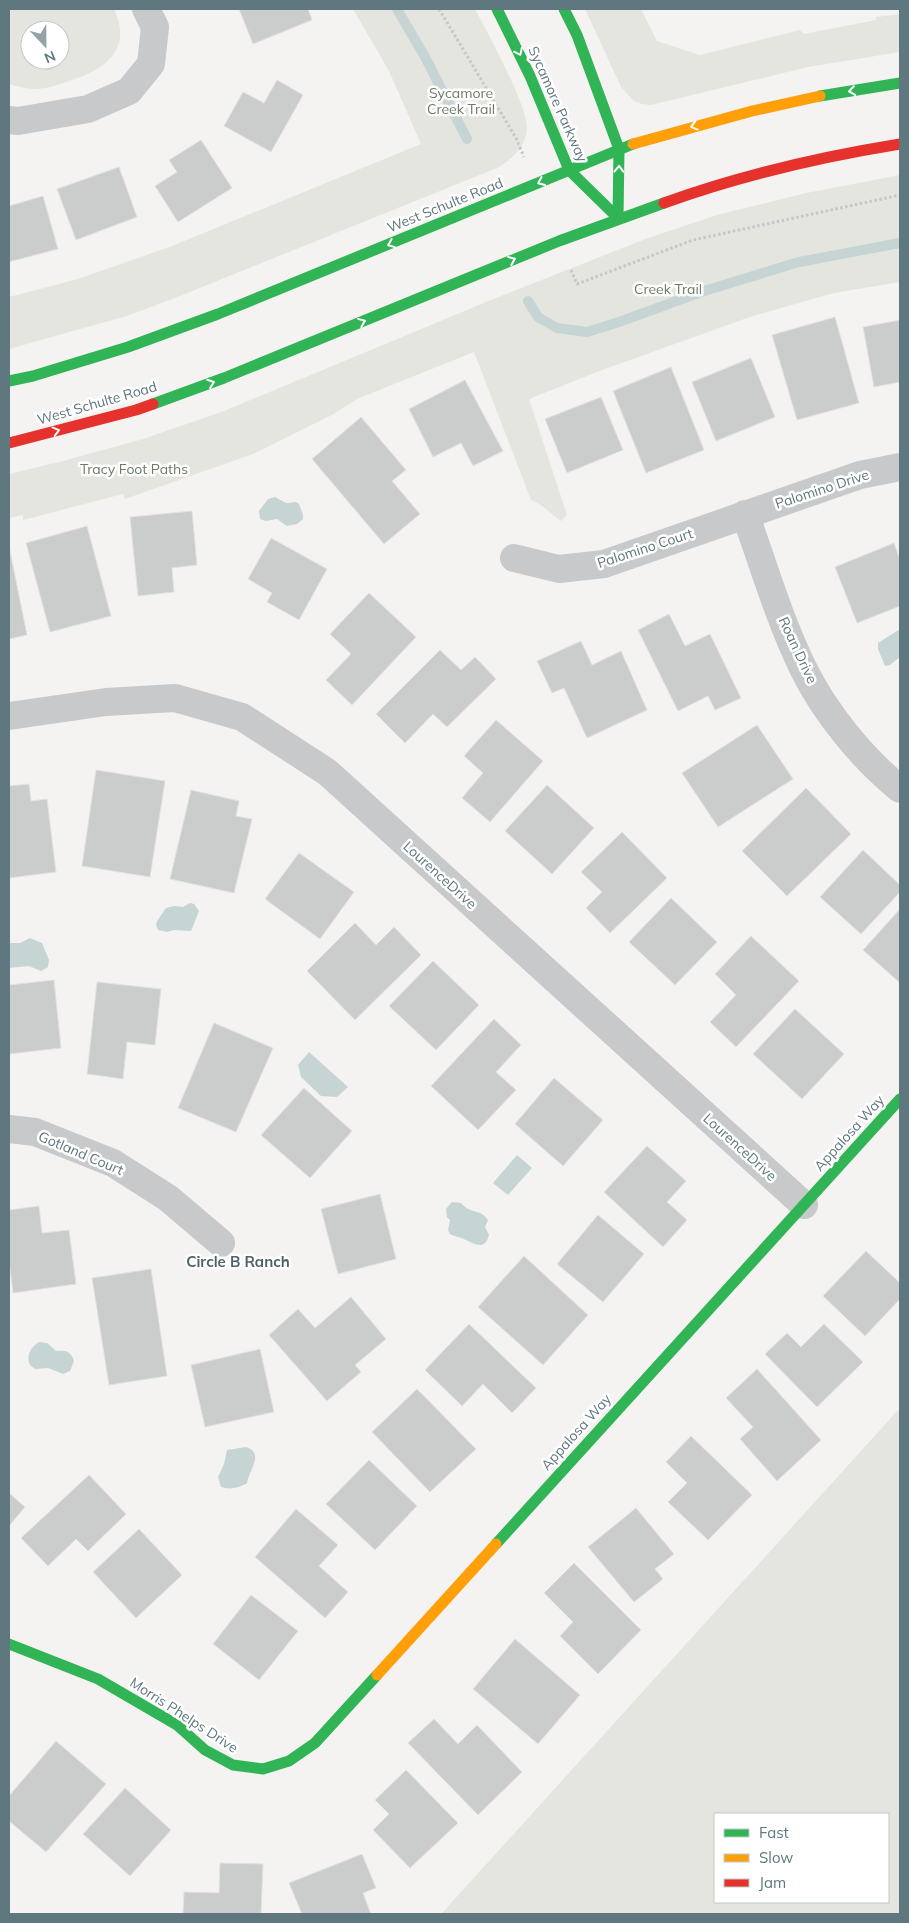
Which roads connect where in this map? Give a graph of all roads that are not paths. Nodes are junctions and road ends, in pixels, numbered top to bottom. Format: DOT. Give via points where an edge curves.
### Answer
graph roads {
  1 [pos="146,9"];
  2 [pos="497,9"];
  3 [pos="564,9"];
  4 [pos="900,83"];
  5 [pos="9,120"];
  6 [pos="900,144"];
  7 [pos="619,149"];
  8 [pos="569,170"];
  9 [pos="618,218"];
  10 [pos="9,381"];
  11 [pos="9,443"];
  12 [pos="900,467"];
  13 [pos="745,514"];
  14 [pos="514,558"];
  15 [pos="9,716"];
  16 [pos="900,790"];
  17 [pos="900,1099"];
  18 [pos="9,1129"];
  19 [pos="804,1205"];
  20 [pos="221,1243"];
  21 [pos="9,1644"];
  22 [pos="263,1769"];
  1 -- 5 [label="street" via="154,27 151,64 128,91 88,109"];
  2 -- 8 [label="main road, Sycamore Parkway, one-way" via="530,76"];
  3 -- 7 [label="main road" via="578,35"];
  4 -- 7 [label="main road, West Schulte Road, one-way" via="752,111"];
  6 -- 9 [label="main road, West Schulte Road" via="764,171"];
  7 -- 8 [label="main road, West Schulte Road"];
  9 -- 7 [label="main road, one-way"];
  8 -- 9 [label="main road, Sycamore Parkway"];
  8 -- 10 [label="main road, West Schulte Road, one-way" via="209,318 128,347"];
  11 -- 9 [label="main road, West Schulte Road, one-way" via="136,410 224,378"];
  12 -- 13 [label="street, Palomino Drive" via="860,475"];
  13 -- 14 [label="street, Palomino Court" via="604,564 559,569"];
  13 -- 16 [label="street, Roan Drive" via="803,669 836,722"];
  15 -- 19 [label="street, LourenceDrive" via="106,702 176,698 242,717 328,772"];
  17 -- 19 [label="main road, Appalosa Way"];
  18 -- 20 [label="street, Gotland Court" via="35,1132 113,1163 168,1198"];
  19 -- 22 [label="main road, Appalosa Way" via="315,1743 289,1761"];
  21 -- 22 [label="main road, Morris Phelps Drive" via="98,1679 233,1765"];
}
